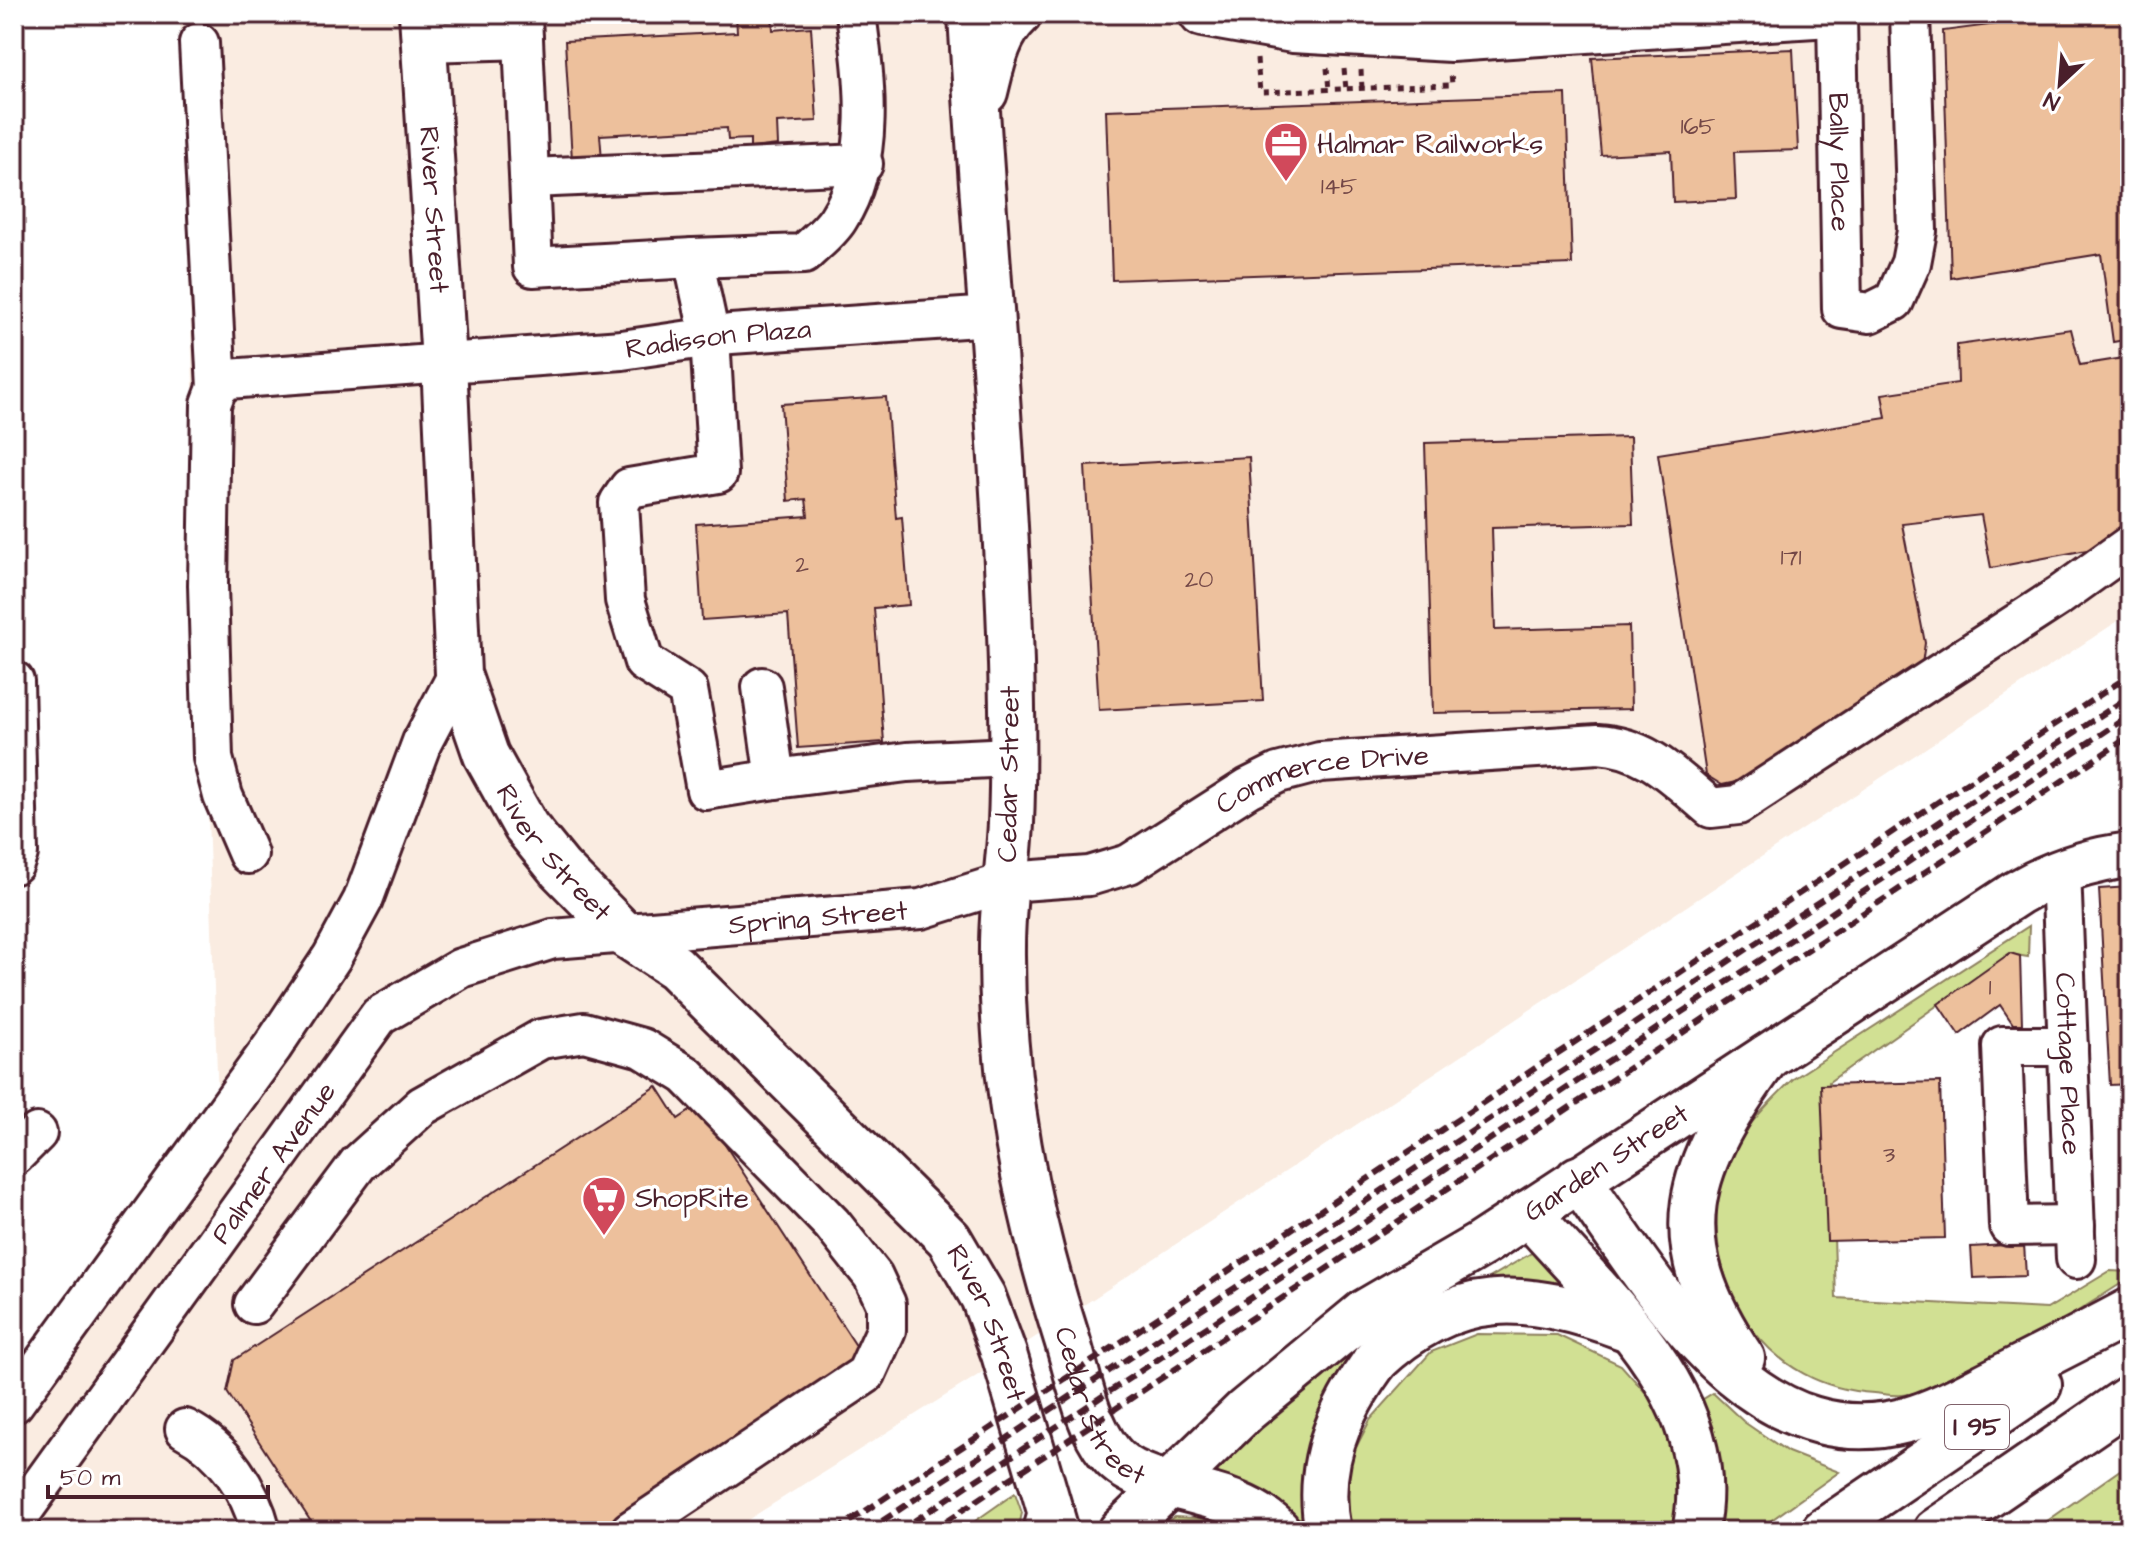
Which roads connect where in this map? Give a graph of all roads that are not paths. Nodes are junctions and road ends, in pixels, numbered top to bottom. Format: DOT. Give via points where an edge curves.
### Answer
graph roads {
  1 [pos="856,14"];
  2 [pos="971,14"];
  3 [pos="1019,14"];
  4 [pos="1202,14"];
  5 [pos="1830,14"];
  6 [pos="1837,14"];
  7 [pos="1910,14"];
  8 [pos="522,26"];
  9 [pos="423,28"];
  10 [pos="1449,39"];
  11 [pos="199,43"];
  12 [pos="977,125"];
  13 [pos="863,164"];
  14 [pos="530,178"];
  15 [pos="693,258"];
  16 [pos="992,316"];
  17 [pos="710,337"];
  18 [pos="444,362"];
  19 [pos="217,388"];
  20 [pos="2130,545"];
  21 [pos="458,674"];
  22 [pos="14,681"];
  23 [pos="762,687"];
  24 [pos="1011,757"];
  25 [pos="775,779"];
  26 [pos="248,854"];
  27 [pos="2130,855"];
  28 [pos="14,864"];
  29 [pos="2061,870"];
  30 [pos="1007,882"];
  31 [pos="623,933"];
  32 [pos="2068,1046"];
  33 [pos="1767,1057"];
  34 [pos="1578,1179"];
  35 [pos="1528,1213"];
  36 [pos="1480,1245"];
  37 [pos="254,1304"];
  38 [pos="2130,1311"];
  39 [pos="2130,1323"];
  40 [pos="1627,1328"];
  41 [pos="1374,1362"];
  42 [pos="2130,1398"];
  43 [pos="14,1403"];
  44 [pos="1786,1408"];
  45 [pos="185,1429"];
  46 [pos="1169,1482"];
  47 [pos="14,1523"];
  48 [pos="1051,1525"];
  49 [pos="261,1531"];
  50 [pos="630,1531"];
  51 [pos="1121,1531"];
  52 [pos="1278,1531"];
  53 [pos="1328,1531"];
  54 [pos="1695,1531"];
  55 [pos="1824,1531"];
  56 [pos="1936,1531"];
  1 -- 13 [label="street" via="863,60"];
  2 -- 12 [label="main road, Cedar Street"];
  3 -- 12 [label="main road" via="996,49"];
  4 -- 10 [label="main road" via="1293,30"];
  5 -- 10 [label="main road"];
  6 -- 7 [label="street, Bally Place" via="1842,309 1870,313 1894,301 1911,263 1917,231"];
  8 -- 9 [label="street"];
  8 -- 14 [label="street"];
  9 -- 18 [label="main road, River Street"];
  11 -- 19 [label="street"];
  12 -- 16 [label="main road, Cedar Street"];
  13 -- 14 [label="street"];
  13 -- 15 [label="street" via="838,220 804,254"];
  14 -- 15 [label="street" via="533,267"];
  15 -- 17 [label="street"];
  16 -- 17 [label="street, Radisson Plaza"];
  16 -- 24 [label="main road, Cedar Street" via="1009,607"];
  17 -- 18 [label="street, Radisson Plaza" via="622,350"];
  17 -- 25 [label="street" via="718,473 629,488 619,503 625,600 644,662 688,690 706,790"];
  18 -- 19 [label="street, Radisson Plaza" via="228,379"];
  18 -- 21 [label="main road, River Street"];
  19 -- 26 [label="street" via="211,404 208,585 213,758"];
  20 -- 30 [label="street, Commerce Drive" via="1738,805 1711,808 1654,760 1625,746 1320,762 1248,788 1129,864 1089,876"];
  21 -- 31 [label="main road, River Street" via="486,755 526,827"];
  21 -- 43 [label="street" via="422,742 363,900 332,957"];
  22 -- 28 [label="street"];
  23 -- 25 [label="street"];
  24 -- 25 [label="street" via="907,762"];
  24 -- 30 [label="main road, Cedar Street"];
  27 -- 29 [label="main road, Garden Street"];
  29 -- 32 [label="street, Cottage Place"];
  29 -- 33 [label="main road, Garden Street" via="2017,893"];
  30 -- 31 [label="street, Spring Street" via="921,909"];
  30 -- 46 [label="main road, Cedar Street" via="1002,944 1009,1061 1024,1174 1045,1265 1106,1449 1130,1470"];
  31 -- 47 [label="street, Palmer Avenue" via="553,939 498,954 461,968 379,1016"];
  31 -- 48 [label="main road, River Street" via="675,967 949,1239 983,1297 1004,1354"];
  32 -- 32 [label="street, Cottage Place" via="2075,1242 2009,1226 2002,1046"];
  33 -- 34 [label="main road, Garden Street"];
  33 -- 44 [label="main road" via="1704,1156 1692,1208 1692,1236 1713,1311 1743,1360"];
  34 -- 35 [label="main road, Garden Street"];
  34 -- 44 [label="main road" via="1706,1351"];
  35 -- 36 [label="main road, Garden Street"];
  35 -- 40 [label="main road"];
  36 -- 41 [label="main road"];
  36 -- 46 [label="main road, Garden Street" via="1365,1312 1285,1375"];
  37 -- 50 [label="street" via="358,1164 422,1106 541,1039 584,1032 642,1048 686,1075 832,1224 873,1276 886,1304 886,1330 866,1374"];
  38 -- 44 [label="main road" via="1956,1401 1905,1421 1836,1424"];
  39 -- 55 [label="main road, I 95"];
  40 -- 41 [label="main road" via="1546,1303 1487,1302 1424,1323"];
  40 -- 54 [label="main road" via="1687,1416 1701,1480"];
  41 -- 53 [label="main road" via="1346,1405 1329,1450 1323,1497"];
  42 -- 56 [label="main road, I 95"];
  45 -- 49 [label="street" via="209,1441 233,1470"];
  46 -- 51 [label="main road, Garden Street"];
  46 -- 52 [label="main road, Cedar Street" via="1248,1507"];
}
